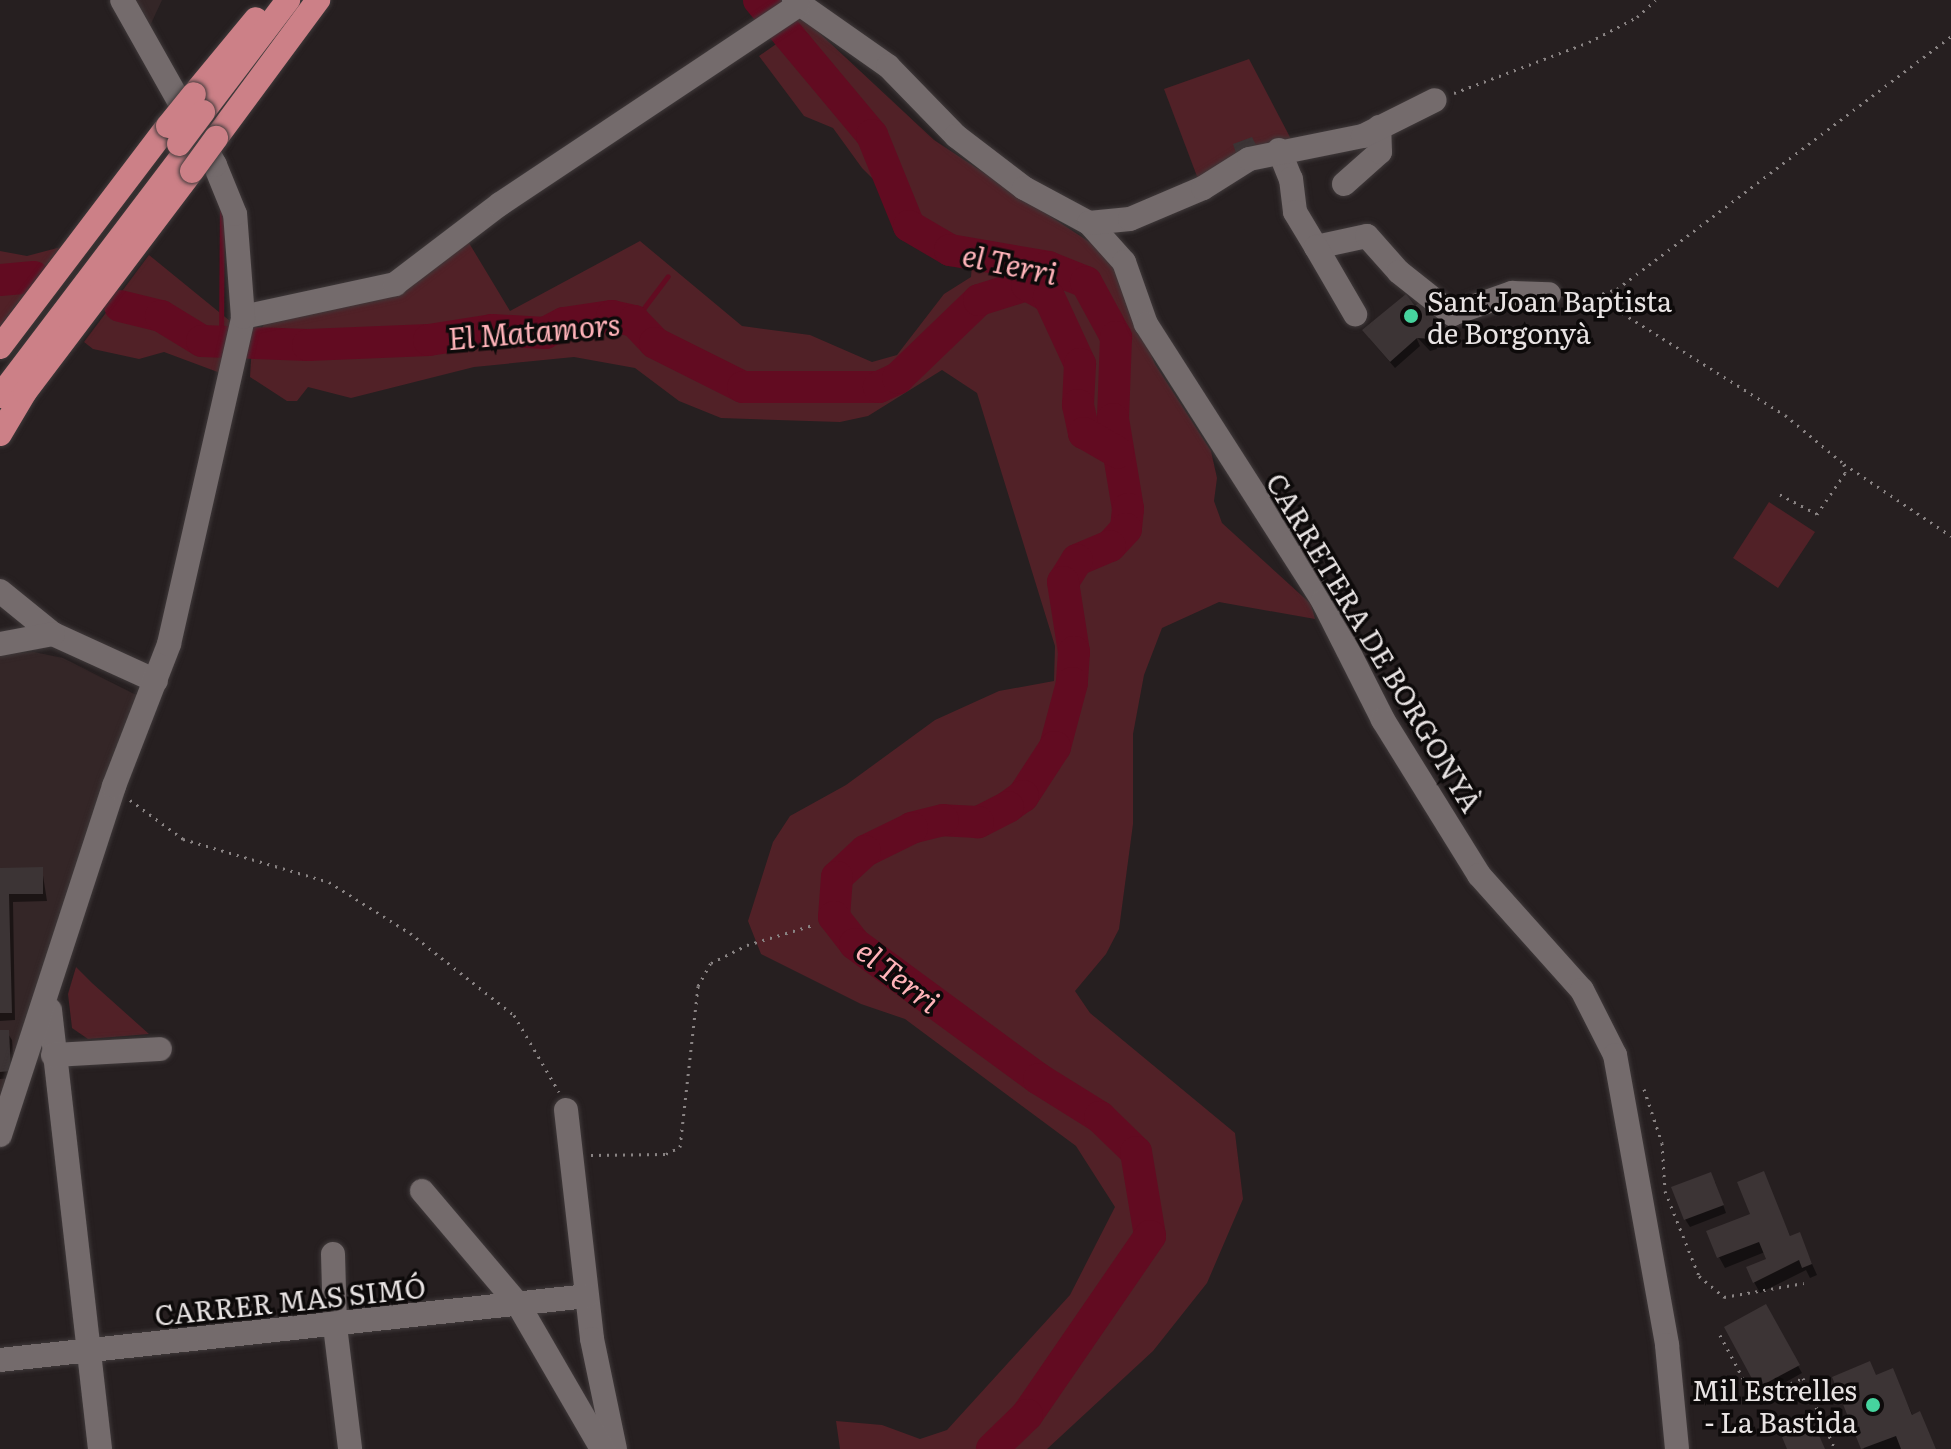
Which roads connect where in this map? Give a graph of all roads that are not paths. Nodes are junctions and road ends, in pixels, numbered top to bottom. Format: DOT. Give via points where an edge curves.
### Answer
graph roads {
  1 [pos="122,0"];
  2 [pos="274,0"];
  3 [pos="288,0"];
  4 [pos="301,0"];
  5 [pos="318,0"];
  6 [pos="796,2"];
  7 [pos="1435,100"];
  8 [pos="205,117"];
  9 [pos="1379,127"];
  10 [pos="181,148"];
  11 [pos="1279,150"];
  12 [pos="1344,184"];
  13 [pos="1089,223"];
  14 [pos="1316,247"];
  15 [pos="1549,294"];
  16 [pos="1355,314"];
  17 [pos="241,322"];
  18 [pos="0,347"];
  19 [pos="0,378"];
  20 [pos="0,396"];
  21 [pos="0,434"];
  22 [pos="0,591"];
  23 [pos="53,634"];
  24 [pos="0,644"];
  25 [pos="156,681"];
  26 [pos="49,997"];
  27 [pos="160,1049"];
  28 [pos="53,1055"];
  29 [pos="566,1110"];
  30 [pos="0,1135"];
  31 [pos="422,1191"];
  32 [pos="333,1254"];
  33 [pos="587,1296"];
  34 [pos="518,1304"];
  35 [pos="335,1326"];
  36 [pos="89,1352"];
  37 [pos="0,1360"];
  38 [pos="100,1449"];
  39 [pos="350,1449"];
  40 [pos="602,1449"];
  41 [pos="615,1449"];
  42 [pos="1677,1449"];
  1 -- 17 [label="street" via="215,165 235,214"];
  2 -- 8 [label="highway"];
  3 -- 8 [label="highway"];
  4 -- 8 [label="highway"];
  5 -- 8 [label="highway"];
  6 -- 13 [label="street, CARRETERA DE BORGONYÀ" via="888,66 956,136 1024,188"];
  6 -- 17 [label="street" via="500,204 395,284"];
  7 -- 9 [label="street"];
  8 -- 10 [label="highway, bridge"];
  9 -- 11 [label="street" via="1363,136"];
  9 -- 12 [label="street" via="1380,152"];
  10 -- 18 [label="highway"];
  10 -- 19 [label="highway"];
  10 -- 20 [label="highway"];
  10 -- 21 [label="highway"];
  11 -- 13 [label="street" via="1249,159 1203,188 1130,219"];
  11 -- 14 [label="street" via="1291,179 1295,212"];
  13 -- 42 [label="street, CARRETERA DE BORGONYÀ" via="1124,262 1146,324 1323,601 1383,720 1479,875 1582,990 1615,1055 1667,1345"];
  14 -- 15 [label="street" via="1367,236 1399,272 1452,314 1512,293"];
  14 -- 16 [label="street"];
  17 -- 25 [label="street" via="169,644"];
  22 -- 23 [label="street"];
  23 -- 24 [label="street"];
  23 -- 25 [label="street"];
  25 -- 26 [label="street" via="113,789"];
  26 -- 28 [label="street"];
  26 -- 30 [label="street"];
  27 -- 28 [label="street"];
  28 -- 36 [label="street"];
  29 -- 33 [label="street"];
  31 -- 34 [label="street"];
  32 -- 35 [label="street"];
  33 -- 34 [label="street, CARRER MAS SIMÓ"];
  33 -- 41 [label="street"];
  34 -- 35 [label="street, CARRER MAS SIMÓ"];
  34 -- 40 [label="street"];
  35 -- 36 [label="street, CARRER MAS SIMÓ"];
  35 -- 39 [label="street"];
  36 -- 37 [label="street, CARRER MAS SIMÓ"];
  36 -- 38 [label="street"];
}
